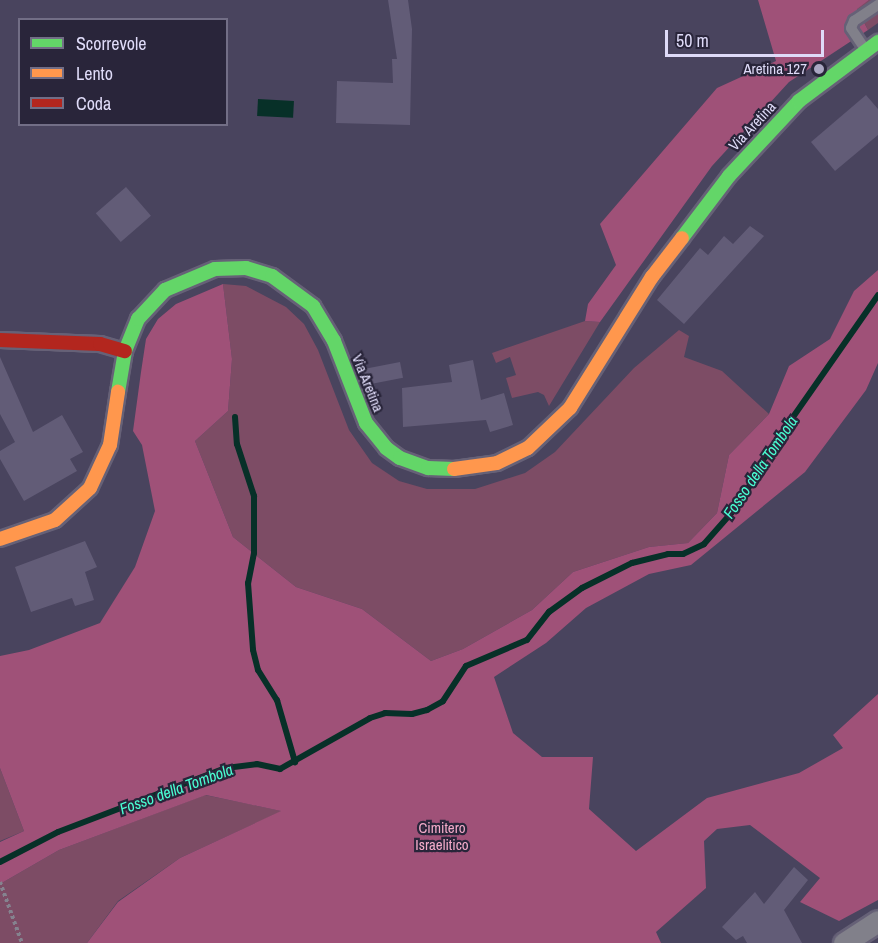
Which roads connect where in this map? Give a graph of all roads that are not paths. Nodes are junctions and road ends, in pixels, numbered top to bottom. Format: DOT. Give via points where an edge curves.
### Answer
graph roads {
  1 [pos="878,5"];
  2 [pos="878,42"];
  3 [pos="866,51"];
  4 [pos="0,340"];
  5 [pos="125,351"];
  6 [pos="0,539"];
  7 [pos="878,921"];
  8 [pos="844,943"];
  1 -- 3 [label="lane" via="854,21 851,28"];
  2 -- 3 [label="main road, Via Aretina"];
  3 -- 5 [label="main road, Via Aretina" via="799,101 759,142 652,277 563,417 537,442 497,463 467,470 438,470 412,464 386,448 366,423 321,318 302,295 263,273 224,268 176,284 144,310"];
  4 -- 5 [label="main road" via="100,344"];
  5 -- 6 [label="main road, Via Aretina" via="110,445 90,488 56,520"];
  7 -- 8 [label="street"];
}
